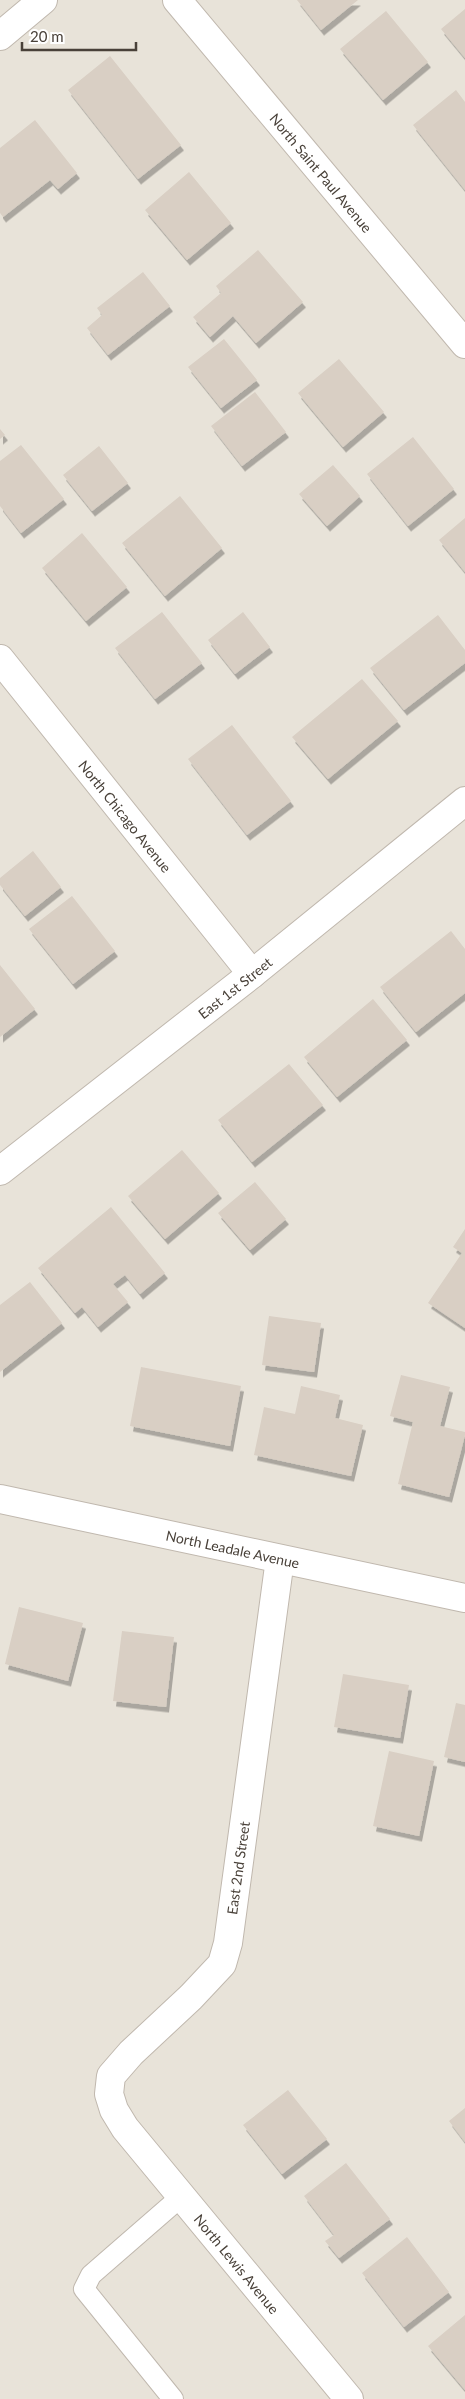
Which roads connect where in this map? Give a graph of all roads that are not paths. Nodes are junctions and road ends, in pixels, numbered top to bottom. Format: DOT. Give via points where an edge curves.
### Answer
graph roads {
  1 [pos="43,0"];
  2 [pos="177,0"];
  3 [pos="0,36"];
  4 [pos="465,344"];
  5 [pos="0,659"];
  6 [pos="465,801"];
  7 [pos="252,974"];
  8 [pos="0,1171"];
  9 [pos="0,1499"];
  10 [pos="280,1559"];
  11 [pos="465,1598"];
  12 [pos="125,2128"];
  13 [pos="182,2195"];
  14 [pos="173,2399"];
  15 [pos="349,2399"];
  1 -- 3 [label="street"];
  2 -- 4 [label="street, North Saint Paul Avenue"];
  5 -- 7 [label="street, North Chicago Avenue"];
  6 -- 7 [label="street, East 1st Street"];
  7 -- 8 [label="street, East 1st Street"];
  9 -- 10 [label="street, North Leadale Avenue"];
  10 -- 11 [label="street, North Leadale Avenue"];
  10 -- 12 [label="street, East 2nd Street" via="228,1943 222,1964 111,2076 109,2094"];
  12 -- 13 [label="street, North Lewis Avenue"];
  13 -- 14 [label="lane" via="91,2275 84,2290"];
  13 -- 15 [label="street, North Lewis Avenue"];
}
